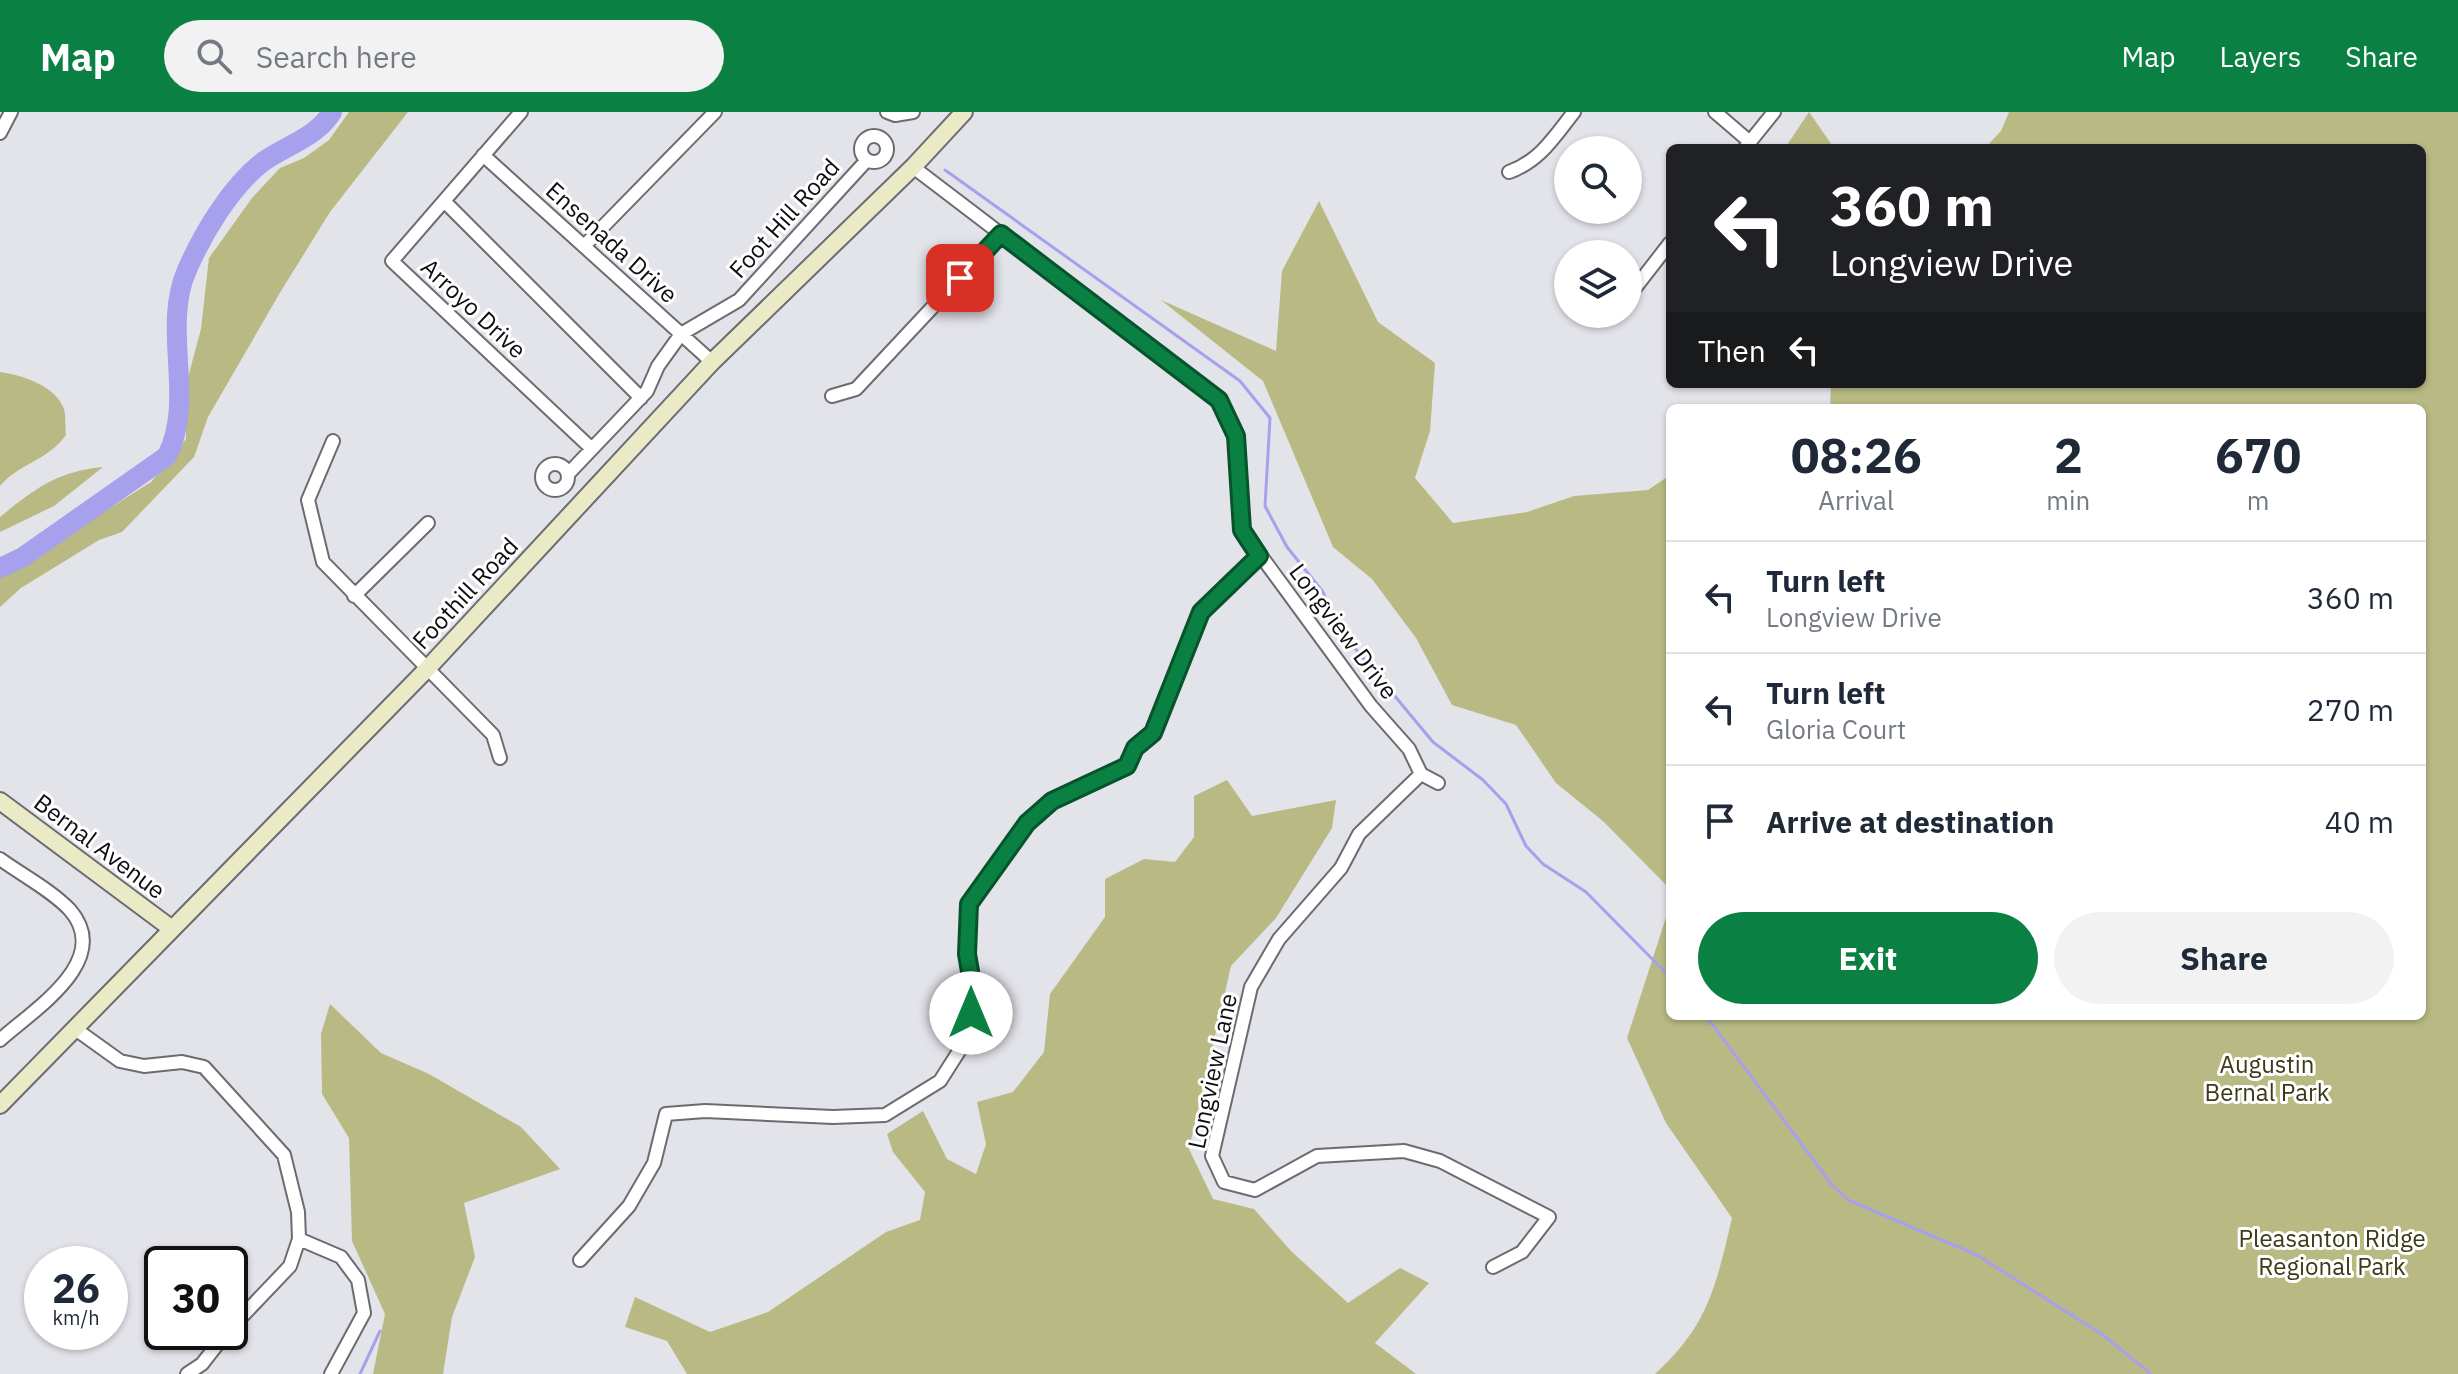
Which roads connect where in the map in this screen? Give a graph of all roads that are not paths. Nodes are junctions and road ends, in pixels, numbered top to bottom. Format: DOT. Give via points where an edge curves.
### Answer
graph roads {
  1 [pos="11,112"];
  2 [pos="521,112"];
  3 [pos="715,112"];
  4 [pos="887,112"];
  5 [pos="913,112"];
  6 [pos="964,112"];
  7 [pos="1574,112"];
  8 [pos="1715,112"];
  9 [pos="1774,112"];
  10 [pos="0,133"];
  11 [pos="1746,144"];
  12 [pos="1748,144"];
  13 [pos="483,155"];
  14 [pos="867,160"];
  15 [pos="913,167"];
  16 [pos="1509,172"];
  17 [pos="444,201"];
  18 [pos="1001,234"];
  19 [pos="584,246"];
  20 [pos="1666,248"];
  21 [pos="1642,279"];
  22 [pos="681,334"];
  23 [pos="712,362"];
  24 [pos="832,396"];
  25 [pos="641,398"];
  26 [pos="333,441"];
  27 [pos="592,449"];
  28 [pos="569,473"];
  29 [pos="428,523"];
  30 [pos="1259,556"];
  31 [pos="354,596"];
  32 [pos="427,669"];
  33 [pos="500,758"];
  34 [pos="1421,774"];
  35 [pos="1438,783"];
  36 [pos="0,801"];
  37 [pos="0,859"];
  38 [pos="172,929"];
  39 [pos="74,1028"];
  40 [pos="0,1040"];
  41 [pos="0,1105"];
  42 [pos="299,1239"];
  43 [pos="580,1260"];
  44 [pos="1493,1267"];
  45 [pos="248,1309"];
  46 [pos="213,1350"];
  47 [pos="187,1374"];
  48 [pos="331,1374"];
  1 -- 10 [label="street"];
  2 -- 13 [label="street, Arroyo Drive"];
  3 -- 19 [label="street"];
  4 -- 5 [label="street"];
  6 -- 15 [label="main road, Foothill Road"];
  7 -- 16 [label="street" via="1539,156"];
  8 -- 11 [label="street"];
  9 -- 12 [label="street"];
  13 -- 17 [label="street, Arroyo Drive"];
  13 -- 19 [label="street, Ensenada Drive"];
  14 -- 22 [label="street, Foot Hill Road" via="739,300"];
  15 -- 18 [label="street, Longview Drive"];
  15 -- 23 [label="main road, Foothill Road"];
  17 -- 25 [label="street"];
  17 -- 27 [label="street, Arroyo Drive" via="392,261"];
  18 -- 24 [label="street" via="856,389"];
  18 -- 30 [label="street, Longview Drive" via="1219,400 1236,436 1242,530"];
  19 -- 22 [label="street, Ensenada Drive"];
  20 -- 21 [label="street"];
  22 -- 23 [label="street, Ensenada Drive"];
  22 -- 25 [label="street, Foot Hill Road"];
  23 -- 32 [label="main road, Foothill Road"];
  25 -- 27 [label="street, Foot Hill Road"];
  26 -- 31 [label="street" via="308,500 323,562"];
  27 -- 28 [label="street, Foot Hill Road"];
  29 -- 31 [label="street"];
  30 -- 34 [label="street, Longview Drive" via="1409,749"];
  30 -- 43 [label="street" via="1201,612 1153,733 1135,748 1127,766 1052,801 1027,823 969,904 967,954 973,989 968,1037 940,1081 885,1115 666,1114 654,1163 629,1206"];
  31 -- 32 [label="street"];
  32 -- 33 [label="street" via="493,735"];
  32 -- 38 [label="main road, Foothill Road"];
  34 -- 35 [label="street"];
  34 -- 44 [label="street, Longview Lane" via="1359,834 1341,868 1279,939 1251,987 1212,1156 1224,1182 1255,1190 1317,1156 1404,1151 1440,1161 1549,1217 1522,1252"];
  36 -- 38 [label="main road, Bernal Avenue"];
  37 -- 40 [label="street" via="71,912 83,944 67,980"];
  38 -- 39 [label="main road, Foothill Road"];
  39 -- 41 [label="main road, Foothill Road"];
  39 -- 42 [label="street" via="120,1061 204,1067 284,1155"];
  42 -- 45 [label="street" via="290,1266"];
  42 -- 48 [label="street" via="341,1257 358,1280 364,1313"];
  46 -- 47 [label="street"];
}
